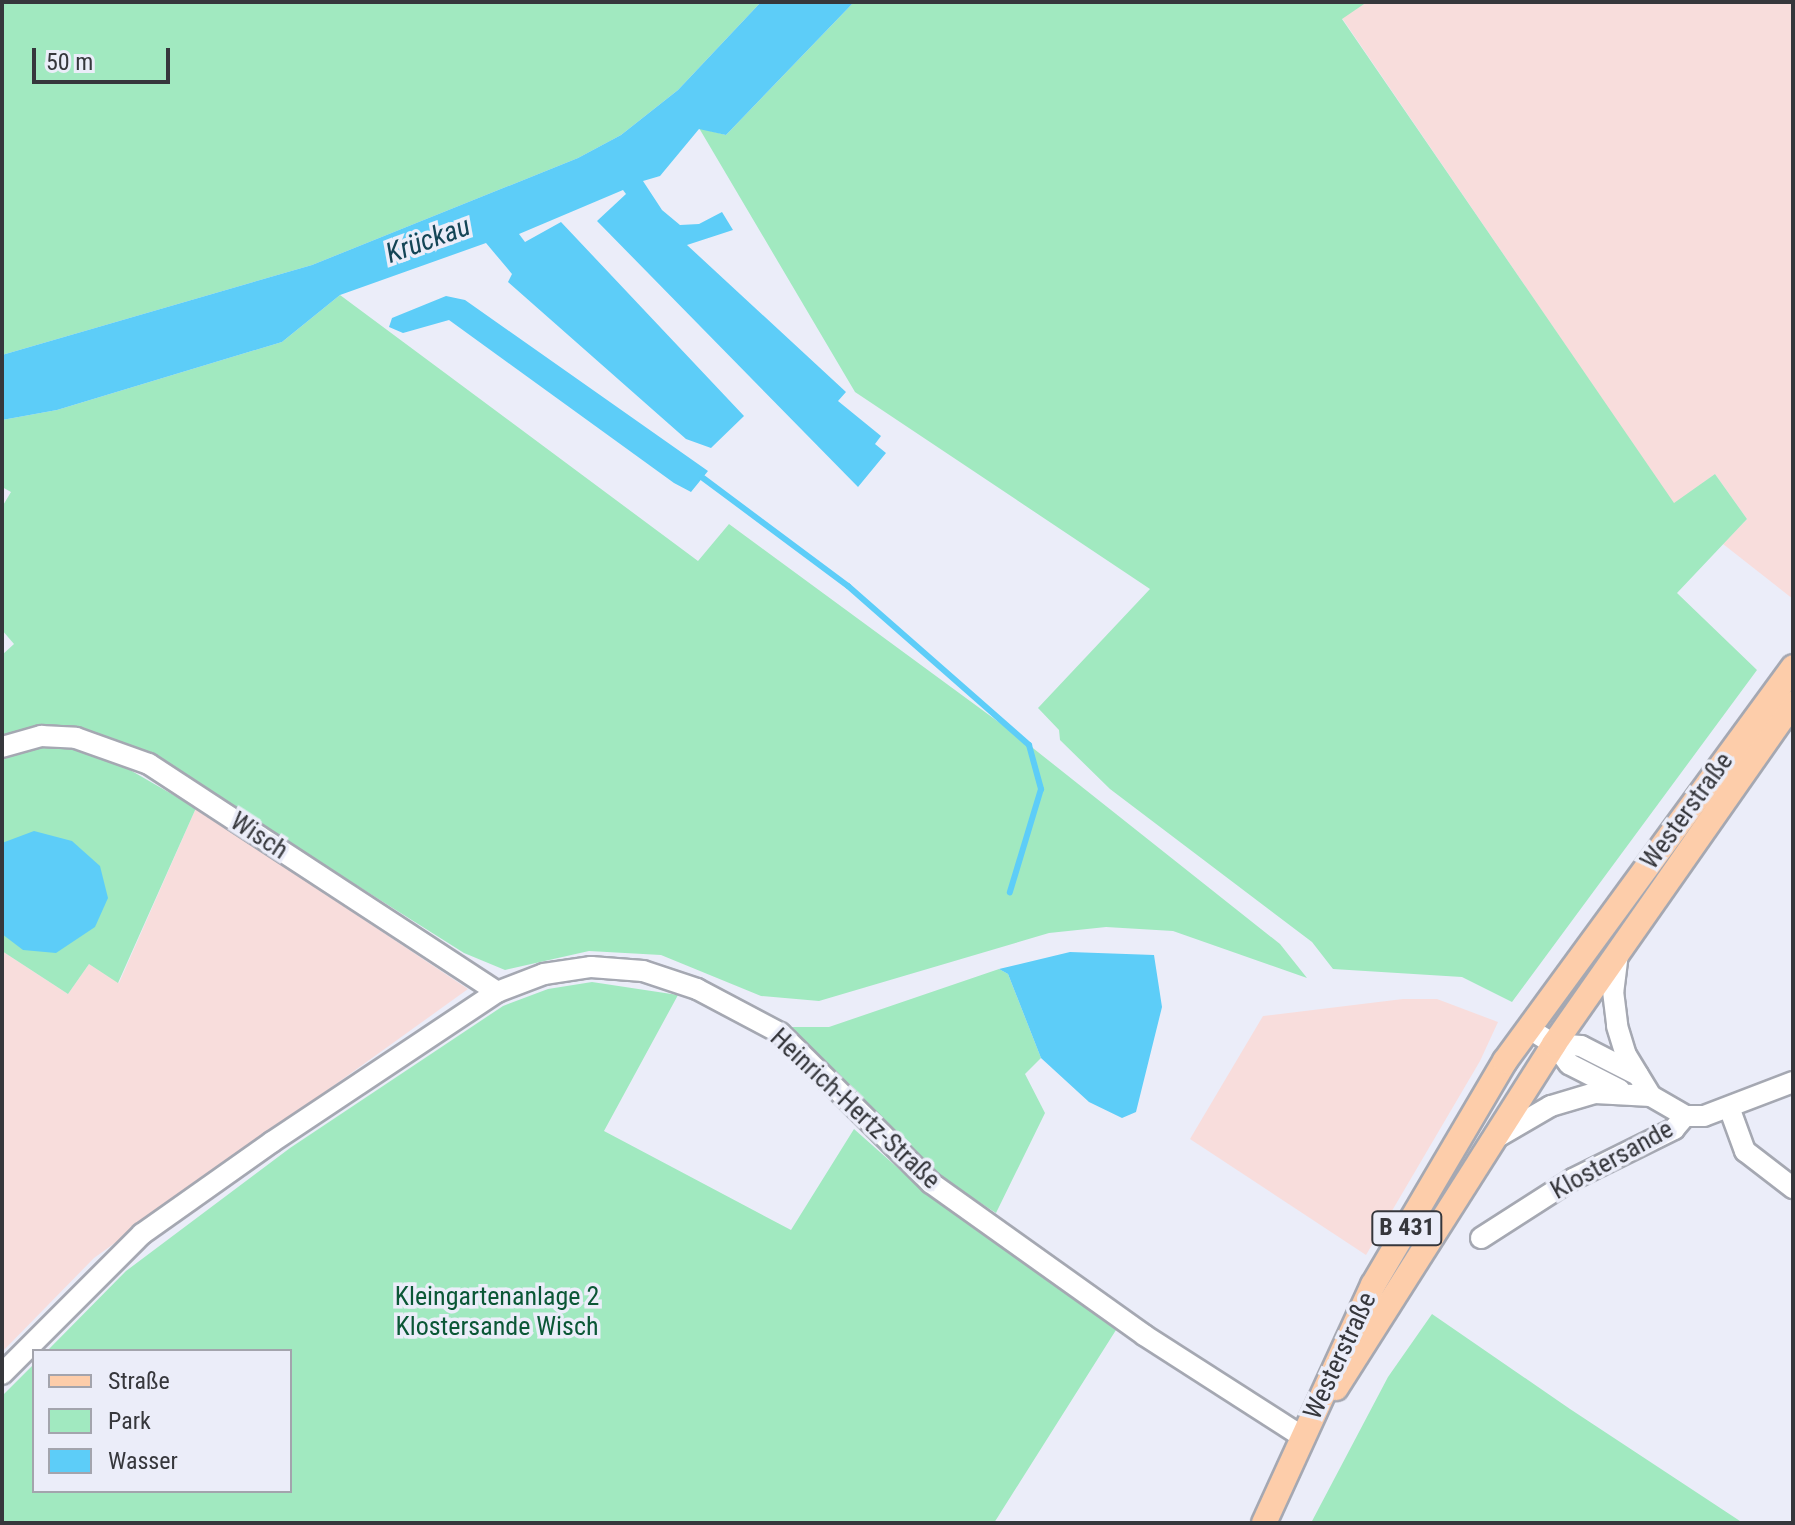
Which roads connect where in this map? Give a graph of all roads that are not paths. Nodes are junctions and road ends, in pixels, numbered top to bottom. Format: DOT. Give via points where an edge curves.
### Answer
graph roads {
  1 [pos="1793,667"];
  2 [pos="1793,703"];
  3 [pos="2,747"];
  4 [pos="1618,951"];
  5 [pos="497,992"];
  6 [pos="1528,1028"];
  7 [pos="1554,1044"];
  8 [pos="1638,1075"];
  9 [pos="1793,1082"];
  10 [pos="1624,1092"];
  11 [pos="1651,1096"];
  12 [pos="1730,1110"];
  13 [pos="1685,1116"];
  14 [pos="1494,1139"];
  15 [pos="1793,1188"];
  16 [pos="1481,1238"];
  17 [pos="2,1374"];
  18 [pos="1303,1437"];
  19 [pos="1264,1523"];
  1 -- 6 [label="main road, Westerstraße / B 431"];
  2 -- 4 [label="main road, Westerstraße / B 431"];
  3 -- 5 [label="street, Wisch" via="41,736 76,738 149,764"];
  4 -- 7 [label="main road, Westerstraße / B 431"];
  4 -- 8 [label="street" via="1614,1012 1626,1055"];
  5 -- 17 [label="street, Heinrich-Hertz-Straße" via="142,1234"];
  5 -- 18 [label="street, Heinrich-Hertz-Straße" via="575,969 643,971 697,989 780,1033 931,1183 1144,1335"];
  6 -- 7 [label="street"];
  6 -- 18 [label="main road, Westerstraße / B 431" via="1373,1285"];
  7 -- 8 [label="street" via="1581,1046"];
  7 -- 10 [label="street" via="1569,1064"];
  7 -- 14 [label="main road, Westerstraße / B 431"];
  8 -- 11 [label="street"];
  9 -- 12 [label="street, Klostersande"];
  10 -- 11 [label="street"];
  10 -- 14 [label="street" via="1562,1101"];
  11 -- 13 [label="street"];
  12 -- 13 [label="street, Klostersande"];
  12 -- 15 [label="street" via="1745,1151"];
  13 -- 16 [label="street, Klostersande" via="1674,1129 1573,1179"];
  14 -- 18 [label="main road, Westerstraße / B 431"];
  18 -- 19 [label="main road, B 431"];
}
